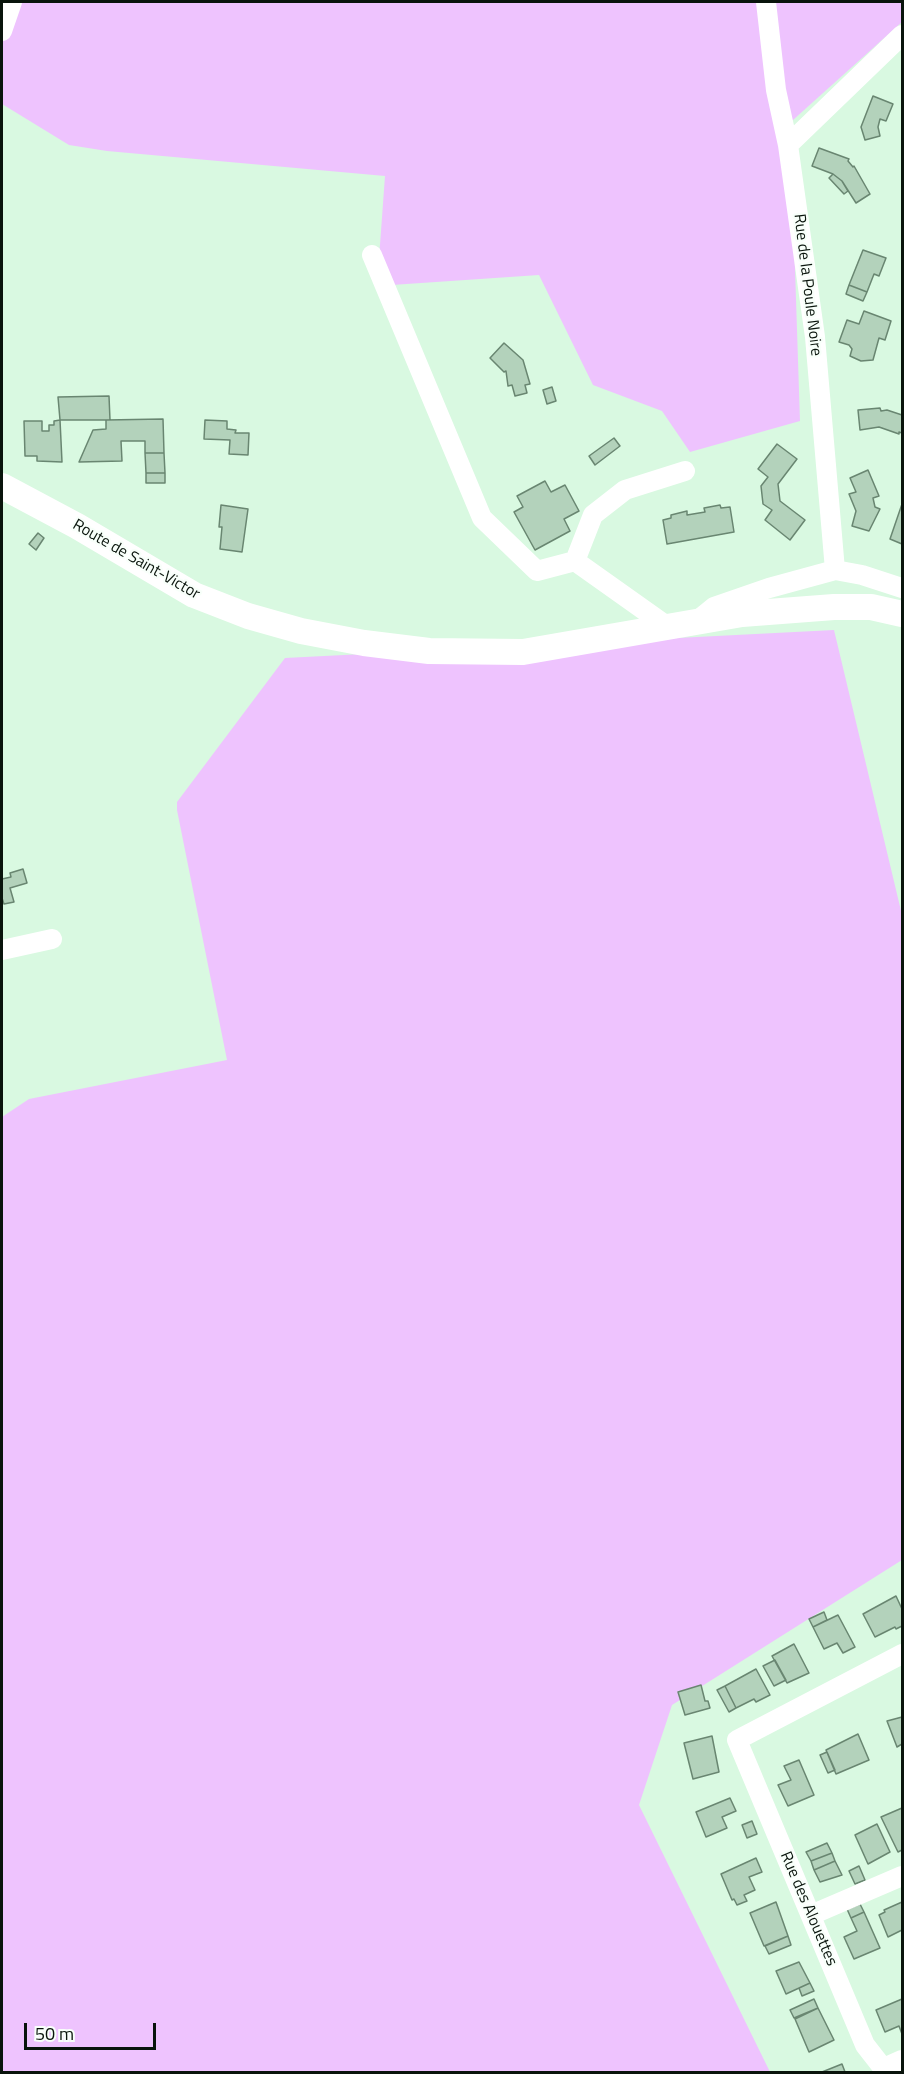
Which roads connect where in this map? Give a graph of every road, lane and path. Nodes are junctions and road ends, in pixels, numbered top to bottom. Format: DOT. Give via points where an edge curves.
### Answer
graph roads {
  1 [pos="12,2"];
  2 [pos="766,2"];
  3 [pos="2,31"];
  4 [pos="903,35"];
  5 [pos="788,145"];
  6 [pos="372,255"];
  7 [pos="684,471"];
  8 [pos="2,486"];
  9 [pos="575,561"];
  10 [pos="835,570"];
  11 [pos="903,588"];
  12 [pos="903,614"];
  13 [pos="696,622"];
  14 [pos="668,627"];
  15 [pos="52,939"];
  16 [pos="2,950"];
  17 [pos="903,1654"];
  18 [pos="903,1876"];
  19 [pos="811,1915"];
  20 [pos="891,2067"];
  1 -- 3 [label="street"];
  2 -- 5 [label="street, Rue de la Poule Noire" via="776,90"];
  4 -- 5 [label="street"];
  5 -- 10 [label="street, Rue de la Poule Noire" via="815,337"];
  6 -- 9 [label="street" via="482,518 537,571"];
  7 -- 9 [label="street" via="625,490 593,515"];
  8 -- 14 [label="main road, Route de Saint-Victor" via="194,595 301,631 429,651 523,652"];
  9 -- 14 [label="street"];
  10 -- 11 [label="street"];
  10 -- 13 [label="street" via="714,607"];
  12 -- 13 [label="main road, Route de Saint-Victor" via="871,607 834,606"];
  13 -- 14 [label="main road, Route de Saint-Victor"];
  15 -- 16 [label="street"];
  17 -- 19 [label="street, Rue des Alouettes" via="737,1740"];
  18 -- 19 [label="street"];
  19 -- 20 [label="street, Rue des Alouettes" via="865,2045"];
}
